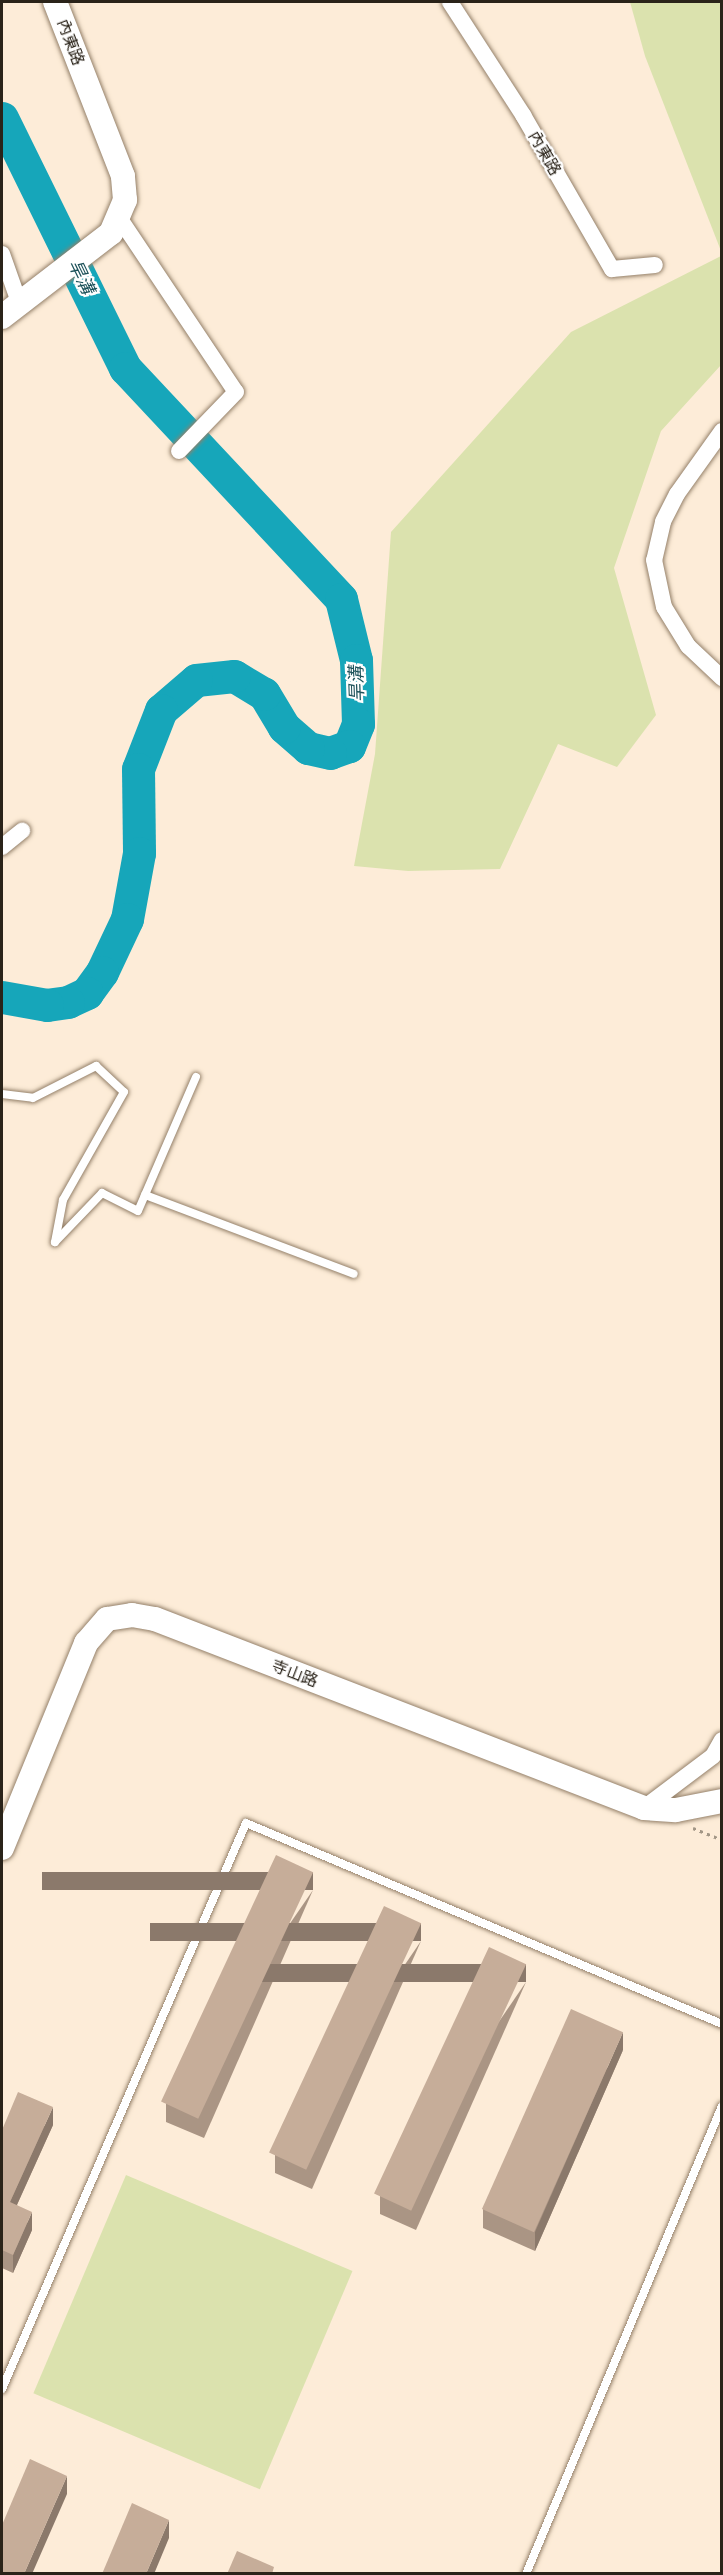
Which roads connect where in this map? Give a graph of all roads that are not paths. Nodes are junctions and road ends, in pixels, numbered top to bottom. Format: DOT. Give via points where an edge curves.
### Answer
graph roads {
  1 [pos="55,2"];
  2 [pos="450,2"];
  3 [pos="115,226"];
  4 [pos="2,254"];
  5 [pos="656,265"];
  6 [pos="17,304"];
  7 [pos="722,430"];
  8 [pos="179,451"];
  9 [pos="722,678"];
  10 [pos="22,831"];
  11 [pos="2,847"];
  12 [pos="196,1077"];
  13 [pos="2,1094"];
  14 [pos="145,1195"];
  15 [pos="354,1274"];
  16 [pos="722,1740"];
  17 [pos="722,1801"];
  18 [pos="644,1808"];
  19 [pos="2,1848"];
  20 [pos="722,2024"];
  21 [pos="722,2106"];
  22 [pos="2,2389"];
  23 [pos="526,2574"];
  1 -- 3 [label="street, 內東路" via="123,176 125,200"];
  2 -- 5 [label="street, 內東路" via="523,115 612,269"];
  3 -- 6 [label="street"];
  3 -- 8 [label="street" via="236,392"];
  4 -- 6 [label="street"];
  7 -- 9 [label="street" via="677,494 663,522 654,560 664,607 688,646"];
  10 -- 11 [label="street"];
  12 -- 14 [label="lane"];
  13 -- 14 [label="lane" via="33,1098 96,1066 124,1092 63,1200 55,1242 102,1193 138,1210"];
  14 -- 15 [label="lane"];
  16 -- 18 [label="street" via="713,1756"];
  17 -- 18 [label="street, 寺山路" via="676,1810"];
  18 -- 19 [label="street, 寺山路" via="166,1623 132,1615 107,1619 86,1643"];
  20 -- 22 [label="lane" via="246,1823"];
  21 -- 23 [label="lane"];
}
